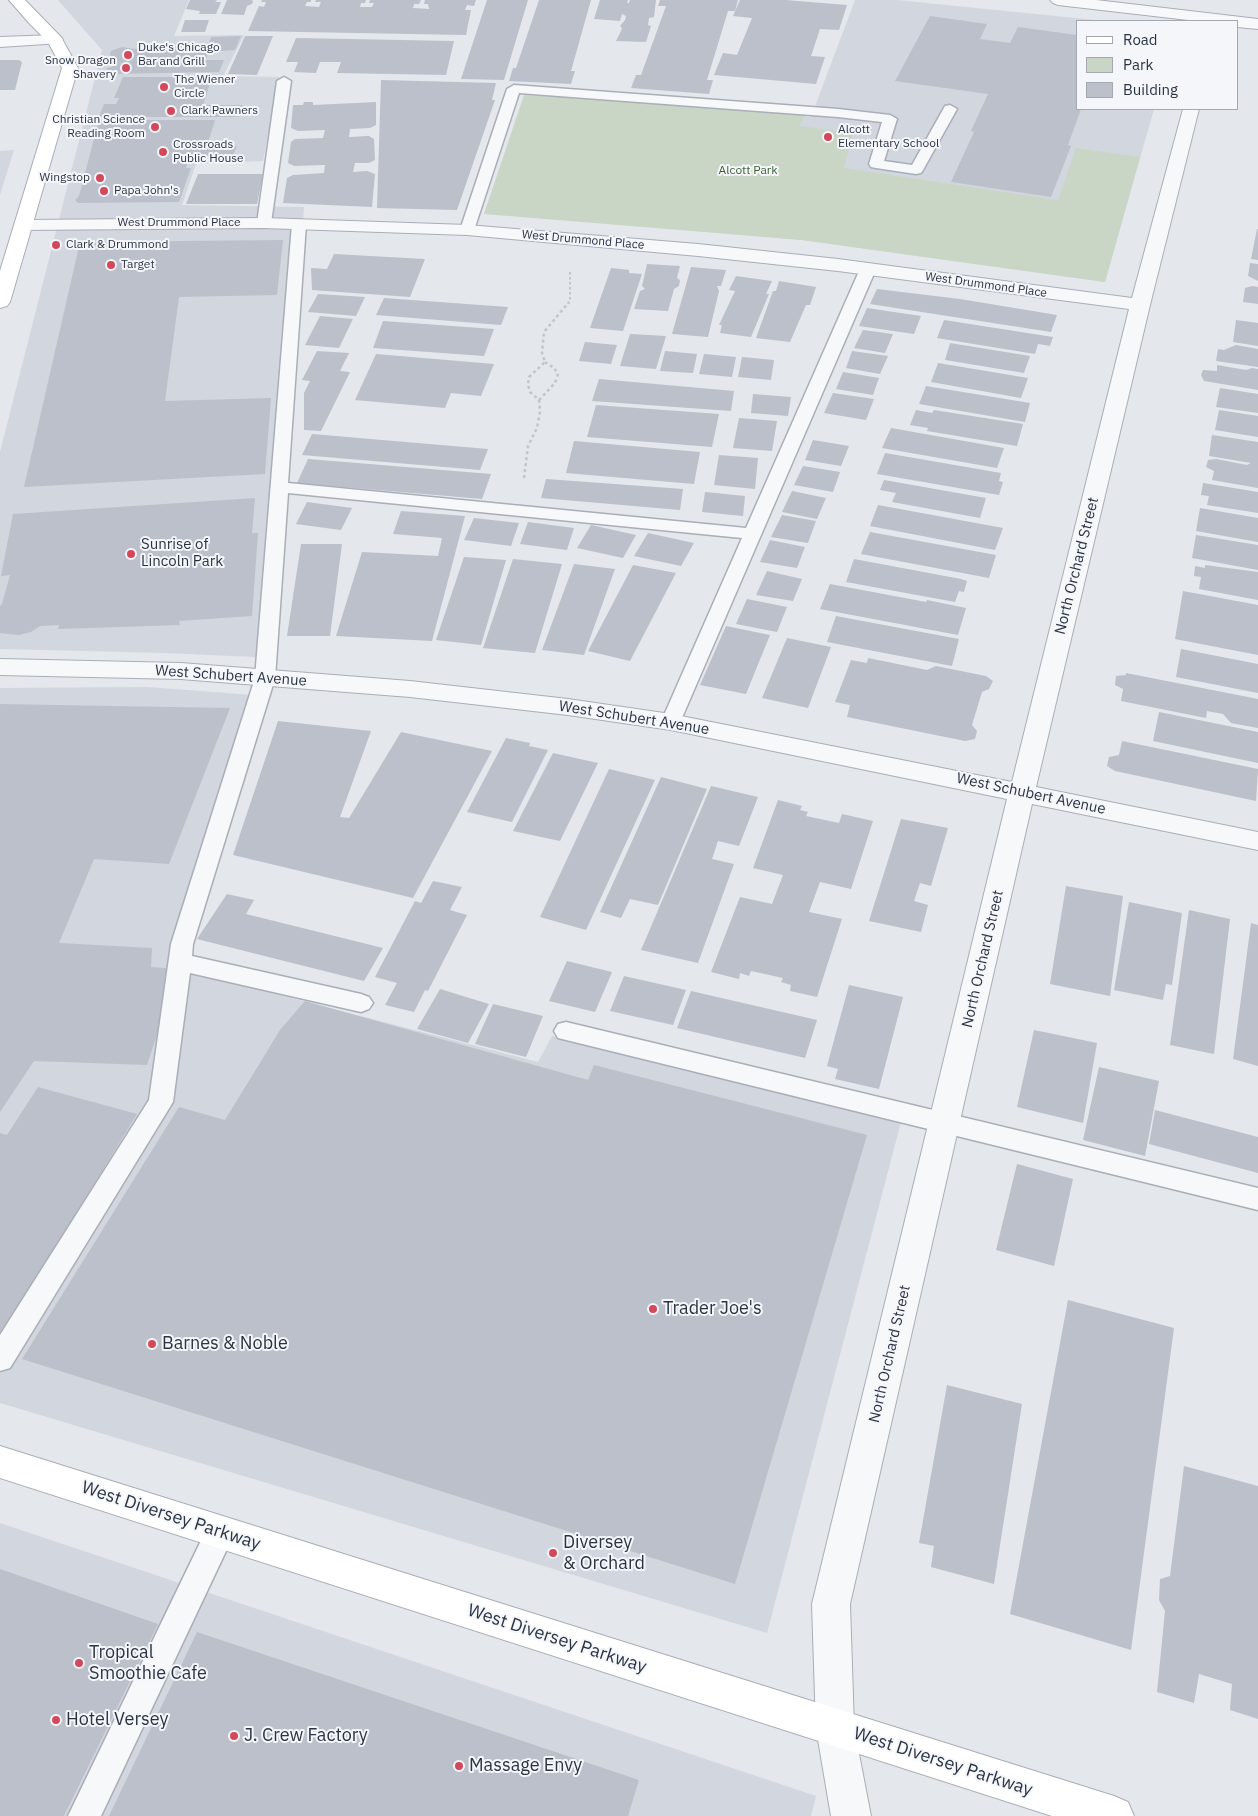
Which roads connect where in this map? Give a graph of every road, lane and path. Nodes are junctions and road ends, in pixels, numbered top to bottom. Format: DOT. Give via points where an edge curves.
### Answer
graph roads {
  1 [pos="17,0"];
  2 [pos="1058,0"];
  3 [pos="1216,16"];
  4 [pos="1230,20"];
  5 [pos="1238,22"];
  6 [pos="1258,24"];
  7 [pos="55,40"];
  8 [pos="0,42"];
  9 [pos="284,81"];
  10 [pos="950,109"];
  11 [pos="1191,110"];
  12 [pos="264,223"];
  13 [pos="299,224"];
  14 [pos="23,225"];
  15 [pos="466,230"];
  16 [pos="868,269"];
  17 [pos="570,271"];
  18 [pos="0,302"];
  19 [pos="1140,305"];
  20 [pos="545,362"];
  21 [pos="539,400"];
  22 [pos="280,487"];
  23 [pos="516,510"];
  24 [pos="753,534"];
  25 [pos="0,667"];
  26 [pos="265,678"];
  27 [pos="670,722"];
  28 [pos="1022,792"];
  29 [pos="1258,841"];
  30 [pos="180,962"];
  31 [pos="361,1003"];
  32 [pos="566,1031"];
  33 [pos="944,1122"];
  34 [pos="1258,1199"];
  35 [pos="0,1359"];
  36 [pos="0,1462"];
  37 [pos="220,1532"];
  38 [pos="835,1728"];
  39 [pos="84,1816"];
  40 [pos="851,1816"];
  41 [pos="1114,1816"];
  1 -- 7 [label="main road"];
  2 -- 3 [label="street"];
  3 -- 4 [label="street"];
  5 -- 6 [label="street"];
  7 -- 8 [label="street"];
  7 -- 14 [label="main road" via="70,68"];
  9 -- 12 [label="lane"];
  10 -- 15 [label="lane" via="916,170 876,164 890,119 838,112 514,89"];
  11 -- 19 [label="street, North Orchard Street"];
  12 -- 13 [label="street, West Drummond Place"];
  12 -- 14 [label="street, West Drummond Place"];
  13 -- 15 [label="street, West Drummond Place"];
  13 -- 22 [label="lane"];
  14 -- 18 [label="main road"];
  15 -- 16 [label="street, West Drummond Place"];
  16 -- 19 [label="street, West Drummond Place"];
  16 -- 24 [label="lane"];
  17 -- 20 [label="path" via="570,301 544,332 542,352"];
  19 -- 28 [label="street, North Orchard Street"];
  20 -- 21 [label="path" via="529,377 530,392"];
  20 -- 21 [label="path" via="558,374 555,383"];
  21 -- 23 [label="path" via="537,428 528,446 524,483"];
  22 -- 23 [label="lane"];
  22 -- 26 [label="lane"];
  23 -- 24 [label="lane"];
  24 -- 27 [label="lane"];
  25 -- 26 [label="street, West Schubert Avenue" via="181,671"];
  26 -- 27 [label="street, West Schubert Avenue" via="410,689"];
  26 -- 30 [label="lane" via="182,944"];
  27 -- 28 [label="street, West Schubert Avenue"];
  28 -- 29 [label="street, West Schubert Avenue"];
  28 -- 33 [label="street, North Orchard Street"];
  30 -- 31 [label="lane"];
  30 -- 35 [label="lane" via="161,1102"];
  32 -- 33 [label="lane"];
  33 -- 34 [label="lane"];
  33 -- 38 [label="street, North Orchard Street" via="830,1604"];
  36 -- 37 [label="main road, West Diversey Parkway"];
  37 -- 38 [label="main road, West Diversey Parkway"];
  37 -- 39 [label="lane"];
  38 -- 40 [label="street, North Orchard Street"];
  38 -- 41 [label="main road, West Diversey Parkway"];
}
